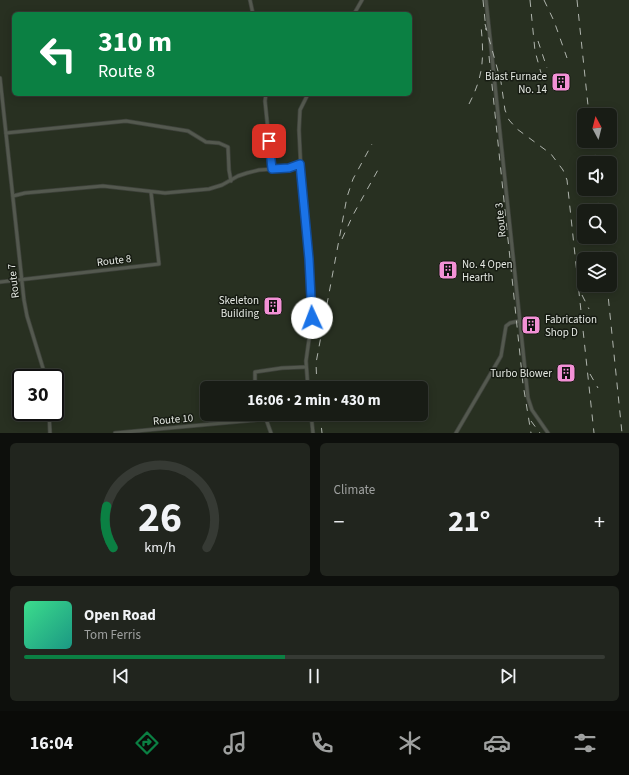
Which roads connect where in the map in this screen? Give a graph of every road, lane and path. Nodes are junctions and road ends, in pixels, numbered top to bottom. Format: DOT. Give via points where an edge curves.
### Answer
graph roads {
  1 [pos="250,0"];
  2 [pos="362,0"];
  3 [pos="486,0"];
  4 [pos="253,12"];
  5 [pos="355,12"];
  6 [pos="0,78"];
  7 [pos="266,96"];
  8 [pos="307,96"];
  9 [pos="6,133"];
  10 [pos="300,164"];
  11 [pos="272,169"];
  12 [pos="232,181"];
  13 [pos="151,192"];
  14 [pos="13,196"];
  15 [pos="22,280"];
  16 [pos="0,282"];
  17 [pos="519,321"];
  18 [pos="306,367"];
  19 [pos="43,369"];
  20 [pos="255,381"];
  21 [pos="307,381"];
  22 [pos="50,421"];
  23 [pos="245,421"];
  24 [pos="267,421"];
  25 [pos="312,421"];
  26 [pos="50,433"];
  27 [pos="115,433"];
  28 [pos="272,433"];
  29 [pos="313,433"];
  30 [pos="456,433"];
  31 [pos="548,433"];
  1 -- 4 [label="street"];
  2 -- 5 [label="street"];
  3 -- 17 [label="street, Route 3"];
  6 -- 9 [label="street, Route 7"];
  7 -- 11 [label="street"];
  8 -- 10 [label="street" via="299,120"];
  9 -- 12 [label="street" via="126,121 188,131 206,142 228,147"];
  9 -- 14 [label="street, Route 7"];
  10 -- 11 [label="street" via="289,168"];
  10 -- 18 [label="street" via="312,304"];
  11 -- 12 [label="street" via="247,173"];
  12 -- 13 [label="street" via="209,189"];
  13 -- 14 [label="street" via="104,186"];
  13 -- 15 [label="street, Route 8" via="159,264"];
  14 -- 15 [label="street, Route 7"];
  15 -- 16 [label="street, Route 8"];
  15 -- 19 [label="street, Route 7" via="27,316"];
  17 -- 30 [label="street" via="506,326 501,356"];
  17 -- 31 [label="street, Route 3" via="528,398 532,410"];
  18 -- 20 [label="street" via="255,372"];
  18 -- 21 [label="street"];
  22 -- 26 [label="street"];
  23 -- 27 [label="street, Route 10"];
  24 -- 28 [label="street"];
  25 -- 29 [label="street"];
}
